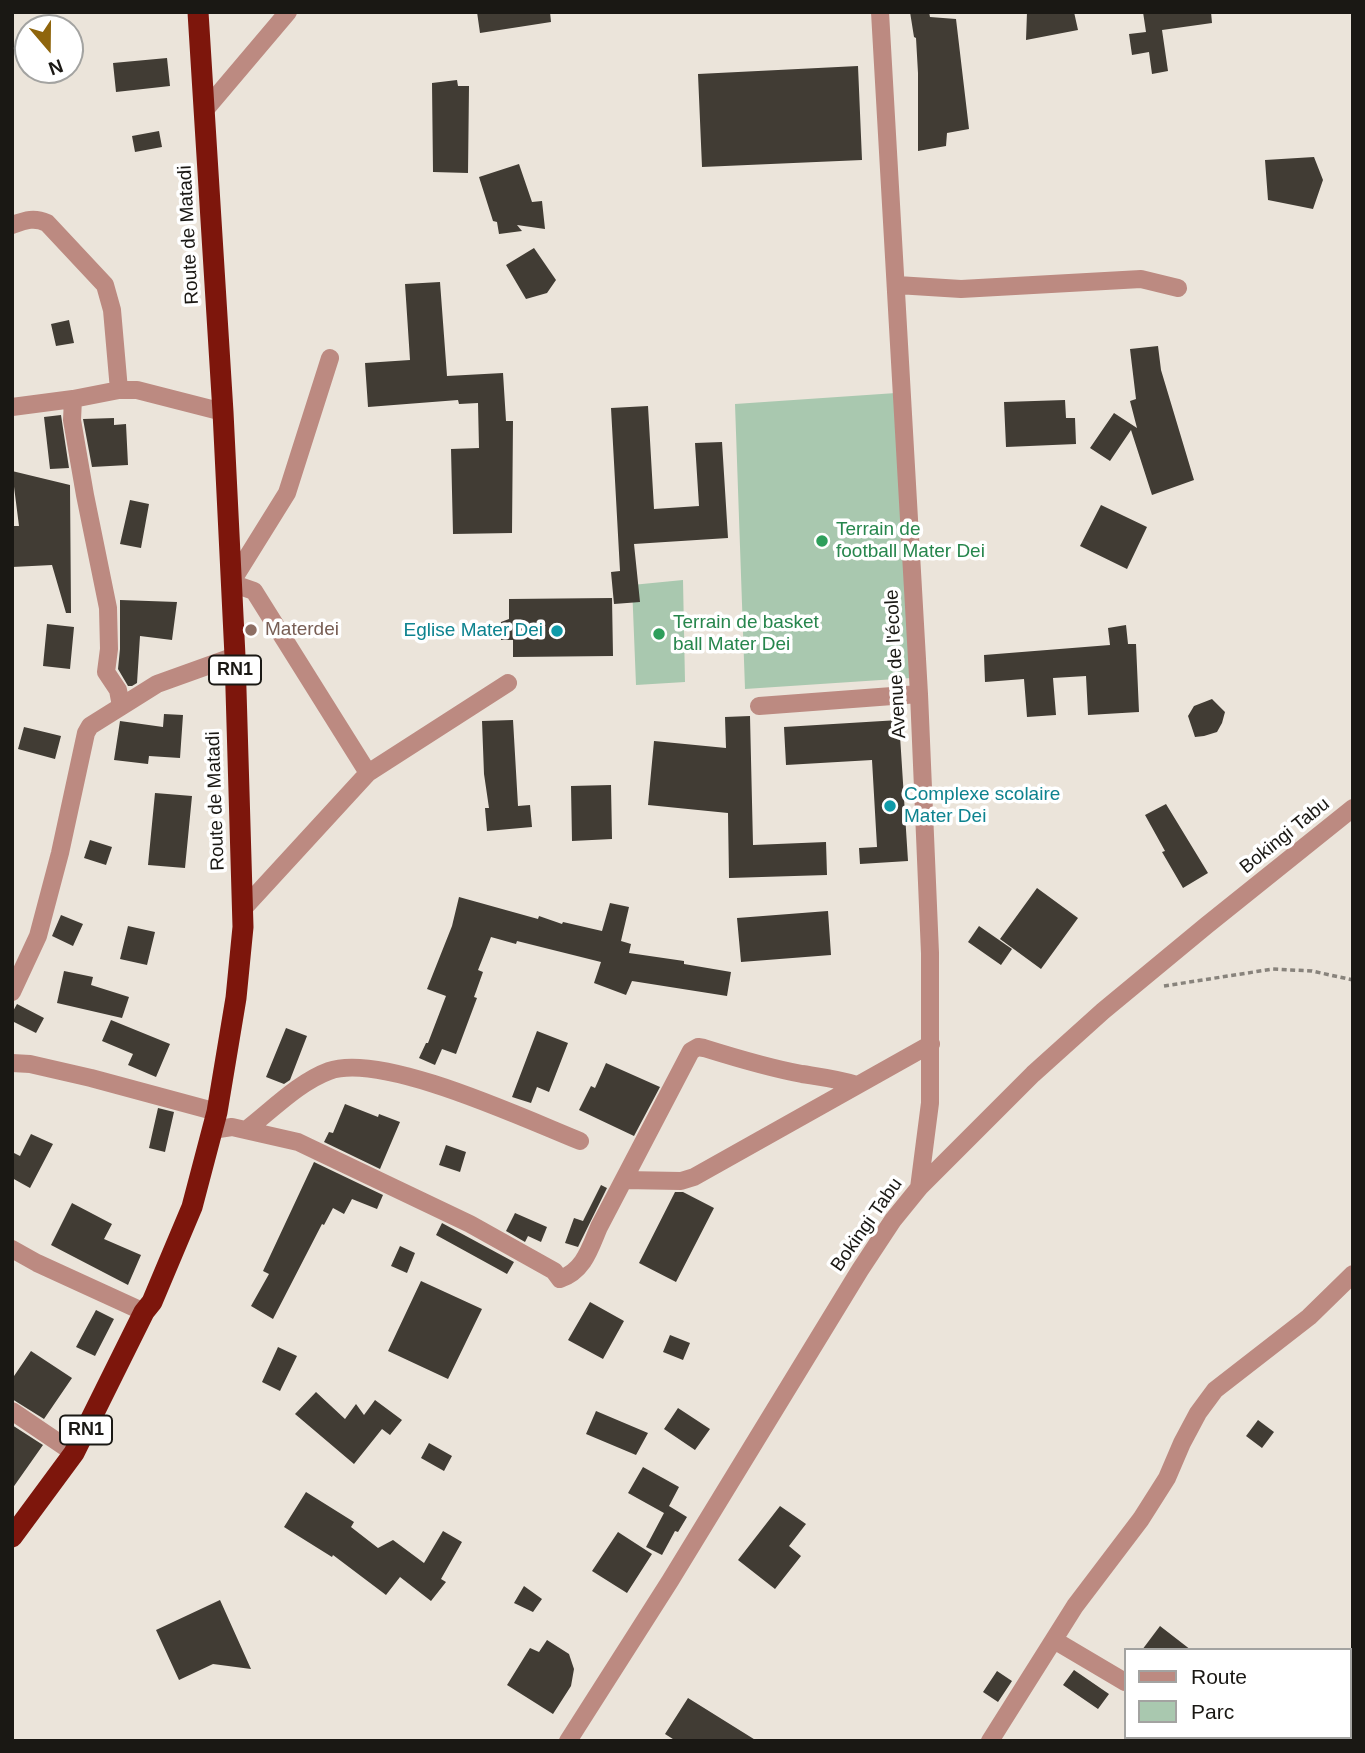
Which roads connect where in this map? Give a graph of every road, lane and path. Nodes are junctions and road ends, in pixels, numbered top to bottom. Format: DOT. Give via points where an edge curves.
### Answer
graph roads {
  1 [pos="198,12"];
  2 [pos="288,12"];
  3 [pos="880,12"];
  4 [pos="205,110"];
  5 [pos="12,225"];
  6 [pos="897,285"];
  7 [pos="1178,288"];
  8 [pos="330,358"];
  9 [pos="119,390"];
  10 [pos="73,399"];
  11 [pos="12,407"];
  12 [pos="223,412"];
  13 [pos="231,583"];
  14 [pos="235,656"];
  15 [pos="508,683"];
  16 [pos="919,694"];
  17 [pos="121,706"];
  18 [pos="759,706"];
  19 [pos="368,773"];
  20 [pos="1353,808"];
  21 [pos="243,909"];
  22 [pos="1353,980"];
  23 [pos="12,992"];
  24 [pos="1127,992"];
  25 [pos="931,1044"];
  26 [pos="12,1063"];
  27 [pos="856,1085"];
  28 [pos="215,1121"];
  29 [pos="246,1130"];
  30 [pos="580,1141"];
  31 [pos="624,1180"];
  32 [pos="919,1188"];
  33 [pos="12,1249"];
  34 [pos="1353,1274"];
  35 [pos="144,1312"];
  36 [pos="12,1411"];
  37 [pos="74,1453"];
  38 [pos="12,1537"];
  39 [pos="1054,1640"];
  40 [pos="1124,1681"];
  41 [pos="568,1741"];
  42 [pos="990,1741"];
  1 -- 4 [label="highway, Route de Matadi / RN1"];
  2 -- 4 [label="street"];
  3 -- 6 [label="street, Avenue de l'école"];
  4 -- 12 [label="highway, Route de Matadi / RN1"];
  5 -- 9 [label="street" via="28,219 47,223 104,285 112,310"];
  6 -- 7 [label="street" via="961,289 1141,279"];
  6 -- 16 [label="street, Avenue de l'école"];
  8 -- 13 [label="street" via="287,493"];
  9 -- 10 [label="street"];
  9 -- 12 [label="street" via="137,390"];
  10 -- 11 [label="street"];
  10 -- 17 [label="street" via="72,419 108,608 106,672 118,690"];
  12 -- 13 [label="highway, Route de Matadi / RN1"];
  13 -- 14 [label="highway, Route de Matadi / RN1"];
  13 -- 19 [label="street" via="254,591"];
  14 -- 17 [label="street" via="157,684"];
  14 -- 21 [label="highway, Route de Matadi / RN1"];
  15 -- 19 [label="street"];
  16 -- 18 [label="street"];
  16 -- 25 [label="street, Avenue de l'école"];
  17 -- 23 [label="street" via="95,721 86,733 38,936"];
  19 -- 21 [label="street"];
  20 -- 24 [label="street, Bokingi Tabu"];
  21 -- 28 [label="highway, Route de Matadi / RN1" via="236,998"];
  22 -- 24 [label="path" via="1273,969"];
  24 -- 32 [label="street, Bokingi Tabu" via="1033,1074"];
  25 -- 27 [label="street"];
  25 -- 32 [label="street, Avenue de l'école" via="930,1104"];
  26 -- 28 [label="street" via="91,1078"];
  27 -- 31 [label="street" via="694,1177"];
  27 -- 31 [label="street" via="698,1047 691,1051"];
  28 -- 29 [label="street"];
  28 -- 35 [label="highway, Route de Matadi / RN1" via="192,1207"];
  29 -- 30 [label="street" via="307,1083 344,1067 372,1068 455,1092"];
  29 -- 31 [label="street" via="298,1142 470,1224 554,1271 560,1279 580,1266"];
  32 -- 41 [label="street, Bokingi Tabu" via="860,1269"];
  33 -- 35 [label="street"];
  34 -- 39 [label="street" via="1309,1317 1215,1390 1141,1519"];
  35 -- 37 [label="highway, Route de Matadi / RN1"];
  36 -- 37 [label="street"];
  37 -- 38 [label="highway, Route de Matadi / RN1"];
  39 -- 40 [label="street"];
  39 -- 42 [label="street"];
}
